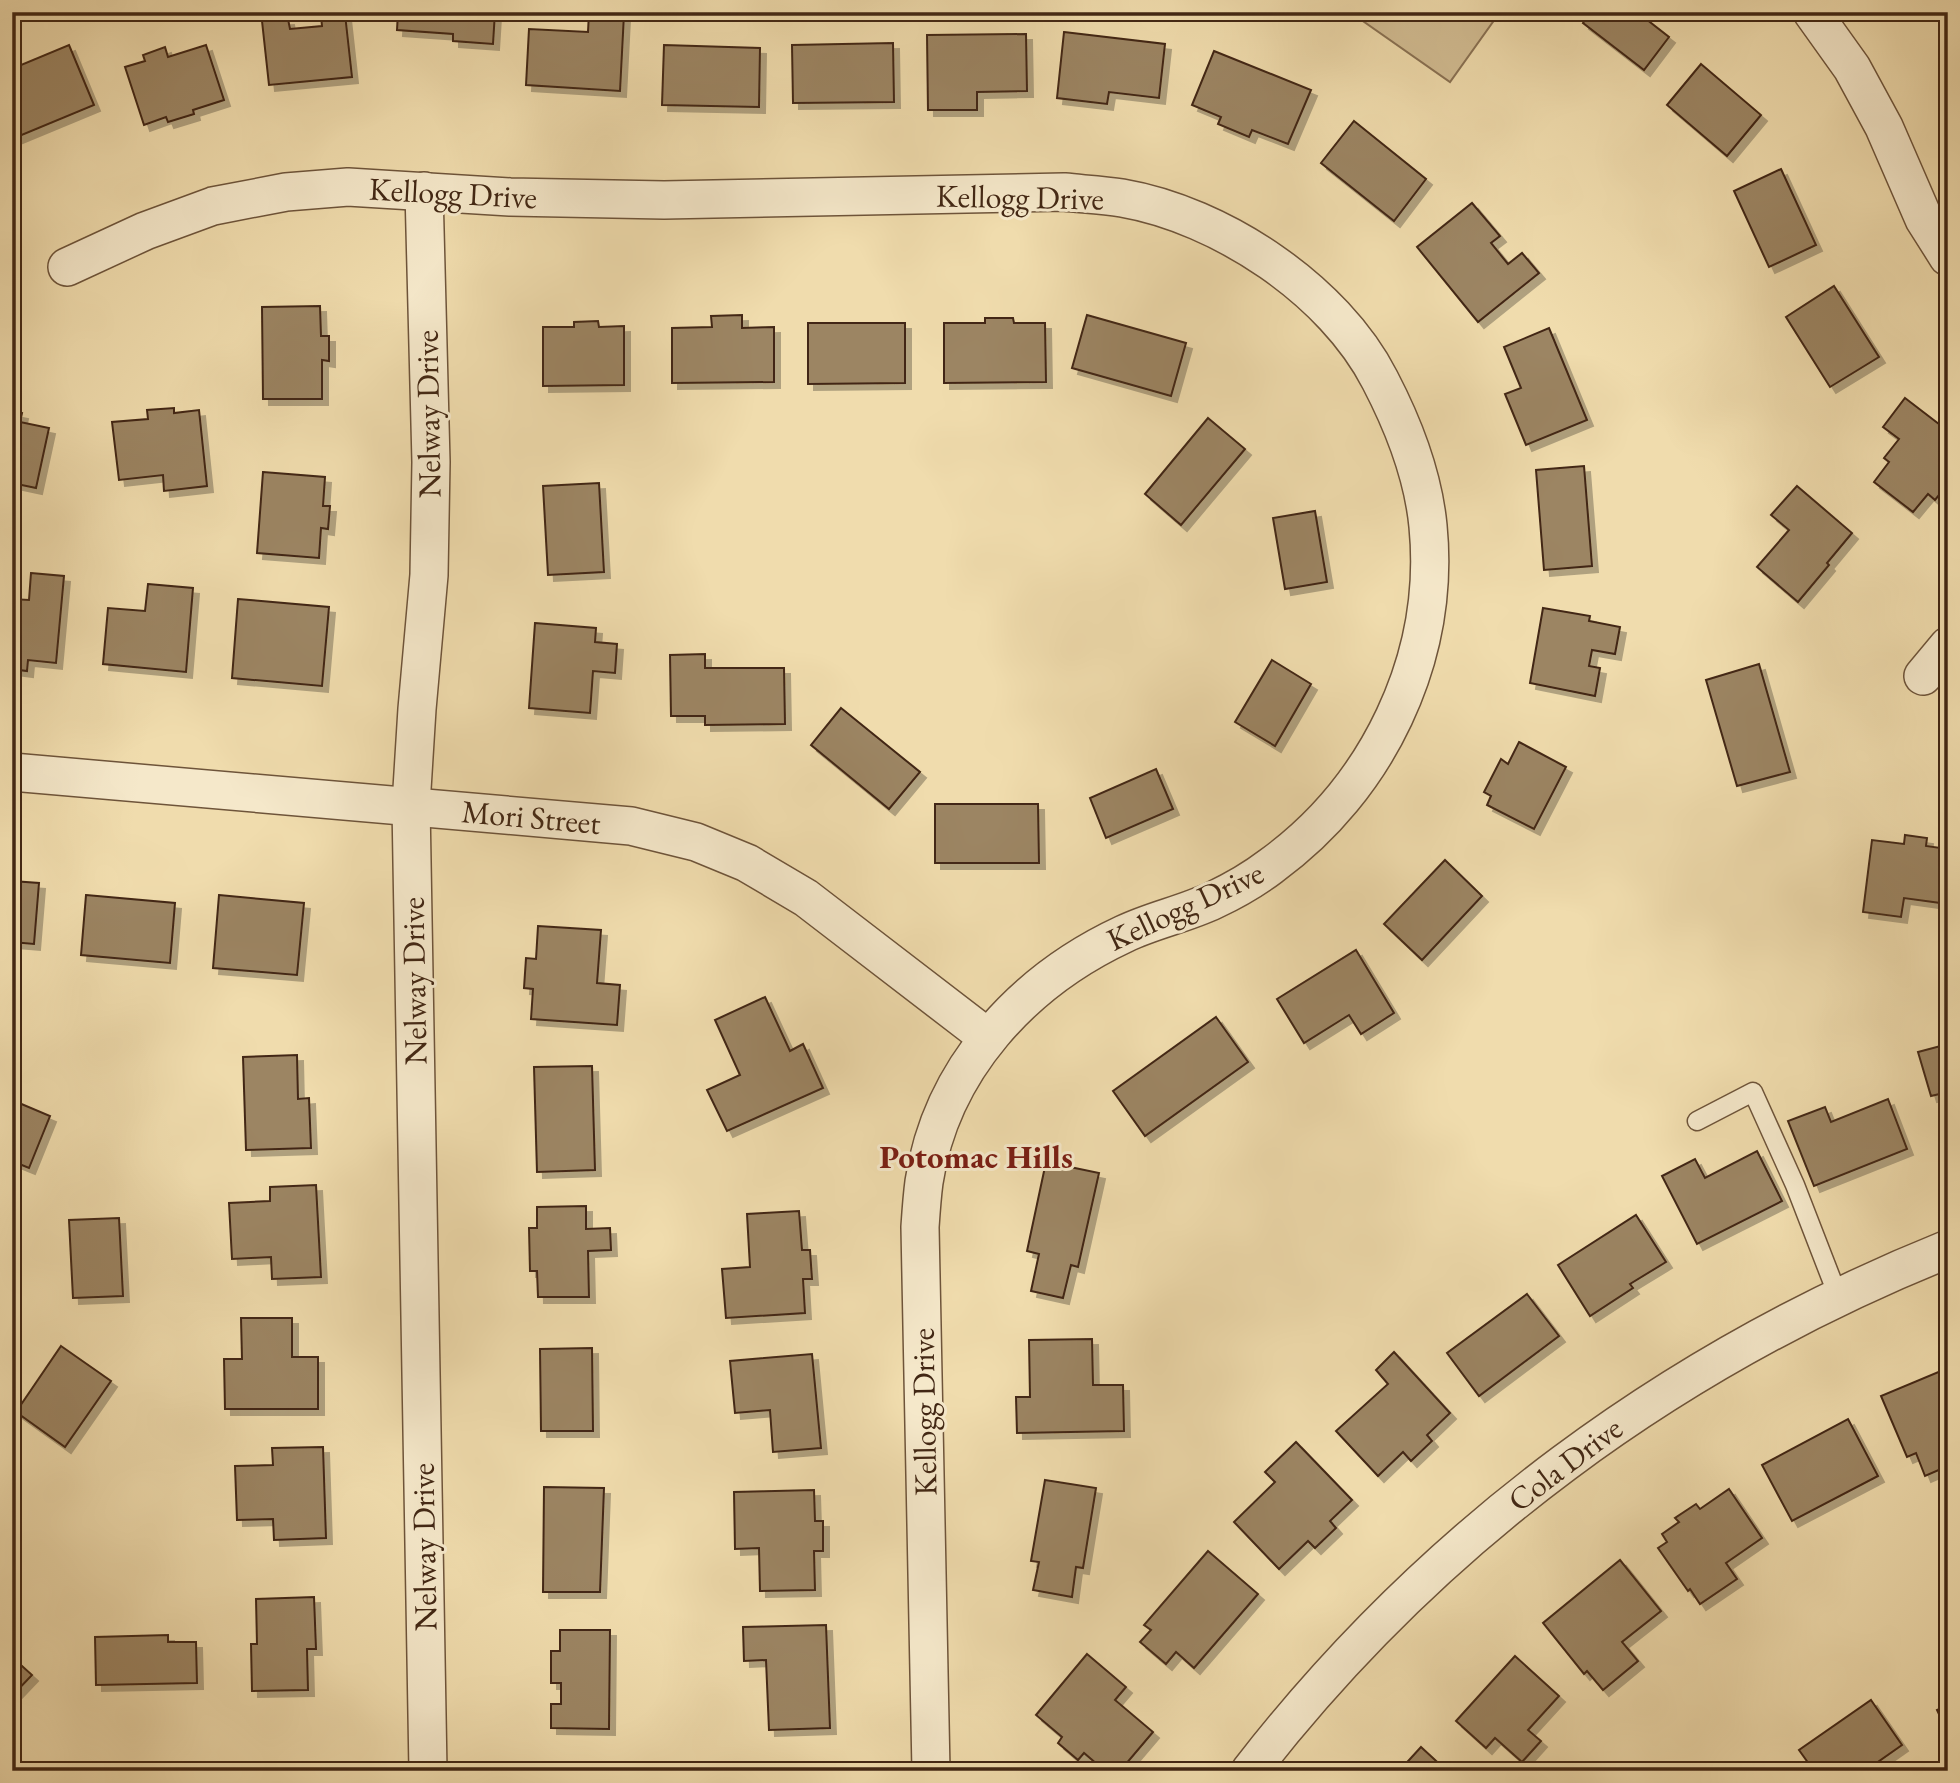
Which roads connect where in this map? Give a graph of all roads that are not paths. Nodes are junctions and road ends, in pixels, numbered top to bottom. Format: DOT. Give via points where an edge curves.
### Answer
graph roads {
  1 [pos="1812,12"];
  2 [pos="424,191"];
  3 [pos="1948,257"];
  4 [pos="67,267"];
  5 [pos="1948,646"];
  6 [pos="1923,676"];
  7 [pos="12,772"];
  8 [pos="411,805"];
  9 [pos="987,1037"];
  10 [pos="1697,1121"];
  11 [pos="1948,1249"];
  12 [pos="1838,1296"];
  13 [pos="428,1771"];
  14 [pos="931,1771"];
  15 [pos="1250,1771"];
  1 -- 3 [label="street" via="1852,68 1924,219"];
  2 -- 4 [label="street, Kellogg Drive" via="348,187 286,192 213,206 145,230"];
  2 -- 8 [label="street, Nelway Drive" via="429,575"];
  2 -- 9 [label="street, Kellogg Drive" via="664,200 1063,192 1124,198 1219,230 1280,267 1325,306 1364,352 1401,419 1418,470 1428,526 1423,634 1407,690 1383,742 1353,788 1315,831 1269,868 1214,900 1126,933 1076,959 1032,990"];
  5 -- 6 [label="street"];
  7 -- 8 [label="street, Mori Street"];
  8 -- 9 [label="street, Mori Street" via="631,826 696,842 747,863 806,898"];
  8 -- 13 [label="street, Nelway Drive"];
  9 -- 14 [label="street, Kellogg Drive" via="937,1129 924,1180 920,1227"];
  10 -- 12 [label="lane" via="1753,1092"];
  11 -- 12 [label="street, Cola Drive"];
  12 -- 15 [label="street, Cola Drive" via="1736,1349 1633,1412 1531,1486 1439,1565 1354,1648"];
}
